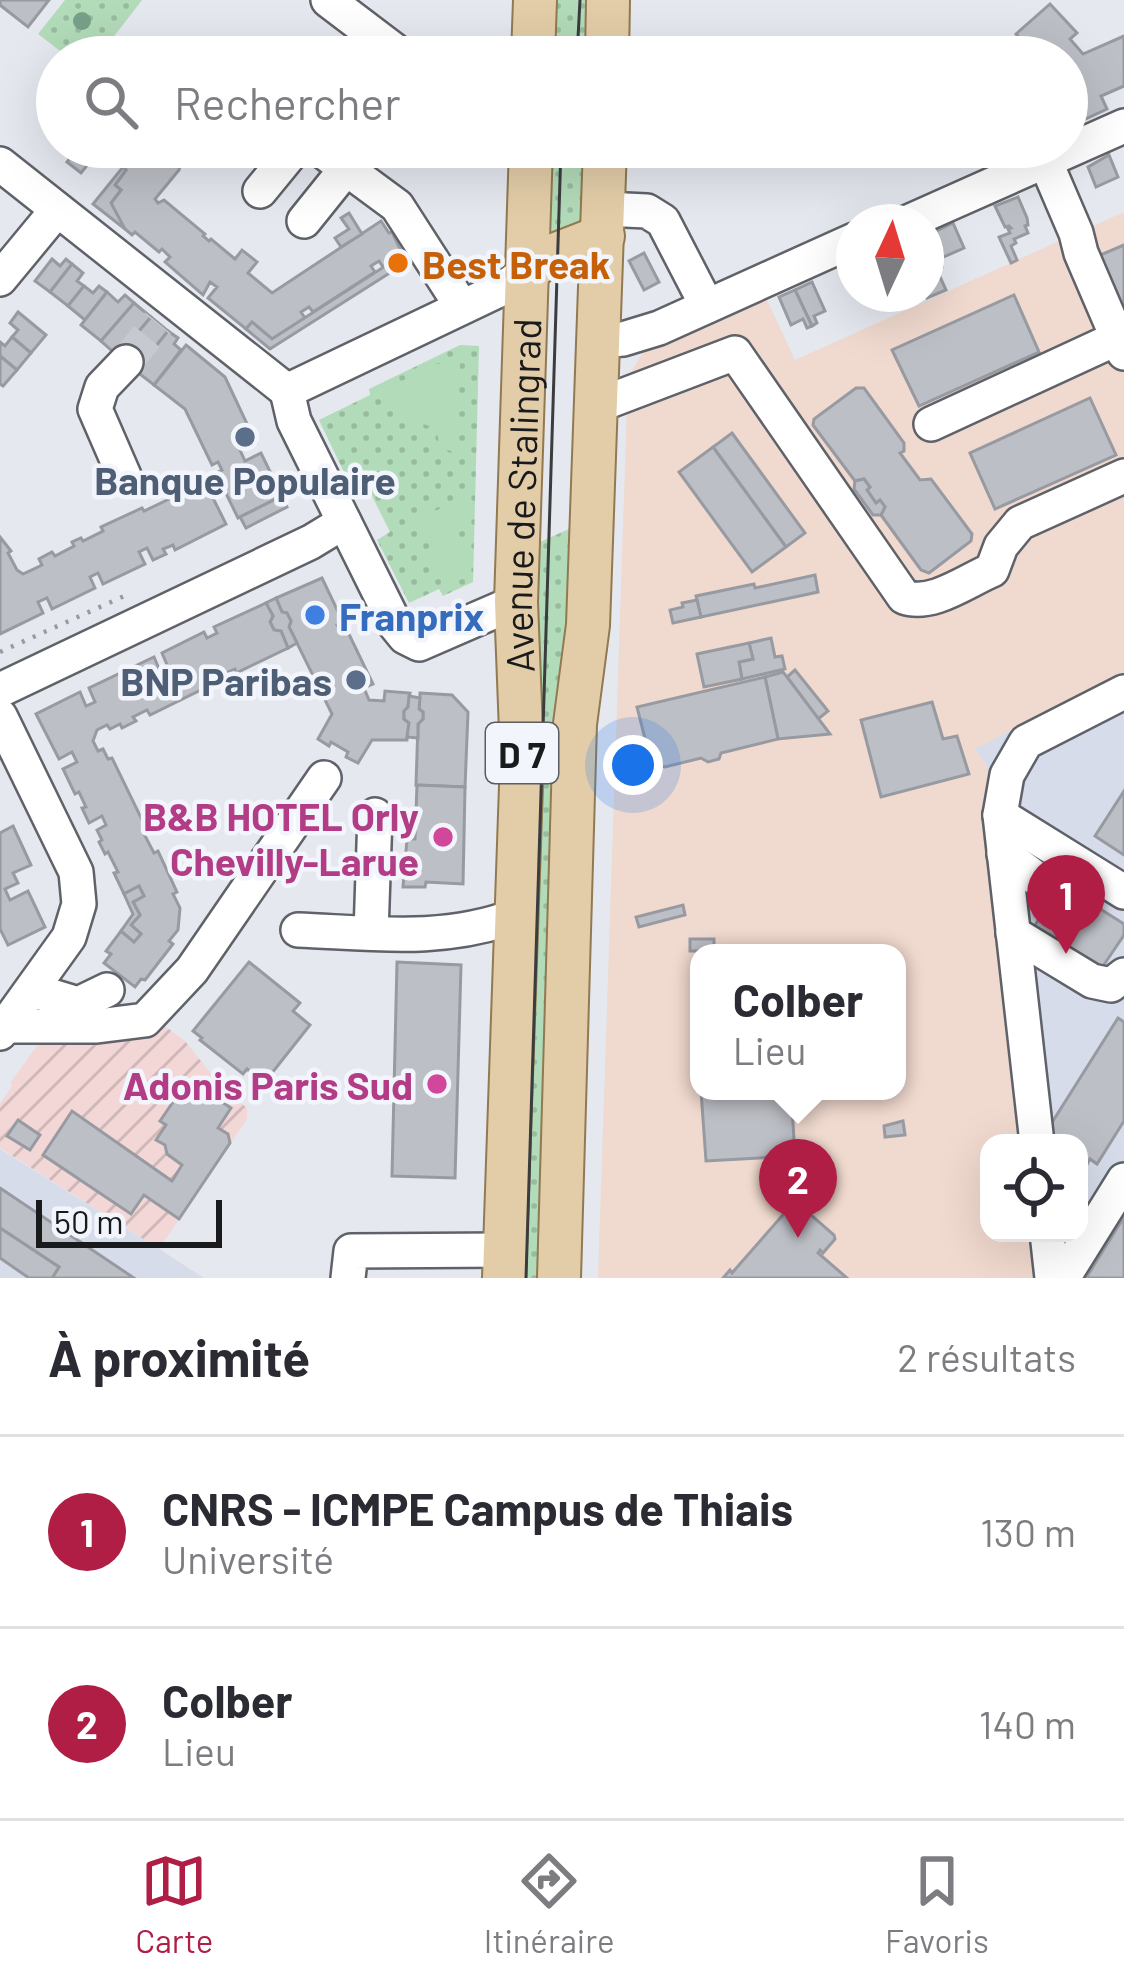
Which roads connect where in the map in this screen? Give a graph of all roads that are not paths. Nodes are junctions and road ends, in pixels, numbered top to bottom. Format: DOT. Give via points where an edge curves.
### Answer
graph roads {
  1 [pos="328,0"];
  2 [pos="535,0"];
  3 [pos="608,0"];
  4 [pos="375,36"];
  5 [pos="534,36"];
  6 [pos="607,36"];
  7 [pos="1124,123"];
  8 [pos="1088,138"];
  9 [pos="0,164"];
  10 [pos="279,168"];
  11 [pos="343,168"];
  12 [pos="529,168"];
  13 [pos="605,168"];
  14 [pos="1018,168"];
  15 [pos="1021,168"];
  16 [pos="1061,168"];
  17 [pos="345,170"];
  18 [pos="260,191"];
  19 [pos="935,204"];
  20 [pos="944,205"];
  21 [pos="57,210"];
  22 [pos="304,221"];
  23 [pos="604,223"];
  24 [pos="836,251"];
  25 [pos="526,273"];
  26 [pos="0,279"];
  27 [pos="712,305"];
  28 [pos="462,307"];
  29 [pos="598,341"];
  30 [pos="1122,342"];
  31 [pos="735,353"];
  32 [pos="126,362"];
  33 [pos="287,392"];
  34 [pos="596,406"];
  35 [pos="931,424"];
  36 [pos="1124,476"];
  37 [pos="125,478"];
  38 [pos="344,522"];
  39 [pos="516,602"];
  40 [pos="0,690"];
  41 [pos="1124,692"];
  42 [pos="0,716"];
  43 [pos="324,778"];
  44 [pos="375,815"];
  45 [pos="1000,815"];
  46 [pos="1004,854"];
  47 [pos="1049,889"];
  48 [pos="1124,892"];
  49 [pos="515,916"];
  50 [pos="298,931"];
  51 [pos="370,933"];
  52 [pos="1013,933"];
  53 [pos="1124,976"];
  54 [pos="32,990"];
  55 [pos="107,990"];
  56 [pos="3,1029"];
  57 [pos="1035,1134"];
  58 [pos="1124,1180"];
  59 [pos="1048,1242"];
  60 [pos="505,1264"];
  61 [pos="348,1278"];
  62 [pos="559,1278"];
  63 [pos="1052,1278"];
  64 [pos="1063,1278"];
  1 -- 4 [label="street"];
  2 -- 5 [label="main road"];
  3 -- 6 [label="main road"];
  7 -- 8 [label="street"];
  9 -- 21 [label="street"];
  10 -- 18 [label="street"];
  11 -- 17 [label="street"];
  12 -- 25 [label="main road, Avenue de Stalingrad / D 7"];
  13 -- 23 [label="main road, D 7"];
  14 -- 19 [label="street"];
  15 -- 20 [label="street"];
  16 -- 30 [label="street"];
  17 -- 22 [label="street"];
  17 -- 28 [label="street" via="397,206"];
  21 -- 26 [label="street"];
  21 -- 33 [label="street" via="174,314"];
  23 -- 25 [label="main road"];
  23 -- 27 [label="street" via="614,232 643,232"];
  23 -- 29 [label="main road, D 7"];
  24 -- 27 [label="street"];
  25 -- 28 [label="street"];
  25 -- 39 [label="main road, Avenue de Stalingrad / D 7"];
  27 -- 29 [label="street"];
  27 -- 31 [label="street" via="739,337"];
  28 -- 33 [label="street"];
  29 -- 34 [label="main road, D 7"];
  30 -- 35 [label="street"];
  31 -- 34 [label="street"];
  31 -- 36 [label="street" via="904,597 916,602 992,569 1020,523"];
  32 -- 37 [label="street" via="102,387 95,409"];
  33 -- 38 [label="street"];
  34 -- 62 [label="main road, D 7" via="588,625 575,724"];
  38 -- 39 [label="street" via="405,638 419,644"];
  38 -- 40 [label="street"];
  39 -- 49 [label="main road, Avenue de Stalingrad / D 7" via="522,715"];
  41 -- 45 [label="street" via="1026,742 1007,775"];
  42 -- 54 [label="street" via="76,872 79,904 69,937"];
  43 -- 56 [label="street" via="192,970 145,1020"];
  44 -- 51 [label="street"];
  45 -- 46 [label="street"];
  45 -- 48 [label="street"];
  46 -- 47 [label="street"];
  46 -- 52 [label="street"];
  49 -- 51 [label="street" via="435,936"];
  49 -- 60 [label="main road, Avenue de Stalingrad / D 7"];
  50 -- 51 [label="street"];
  52 -- 53 [label="street" via="1092,981 1111,985"];
  52 -- 57 [label="street"];
  54 -- 55 [label="street" via="77,1004"];
  54 -- 56 [label="street"];
  58 -- 64 [label="street"];
  59 -- 63 [label="street"];
  60 -- 61 [label="street" via="351,1251"];
}
